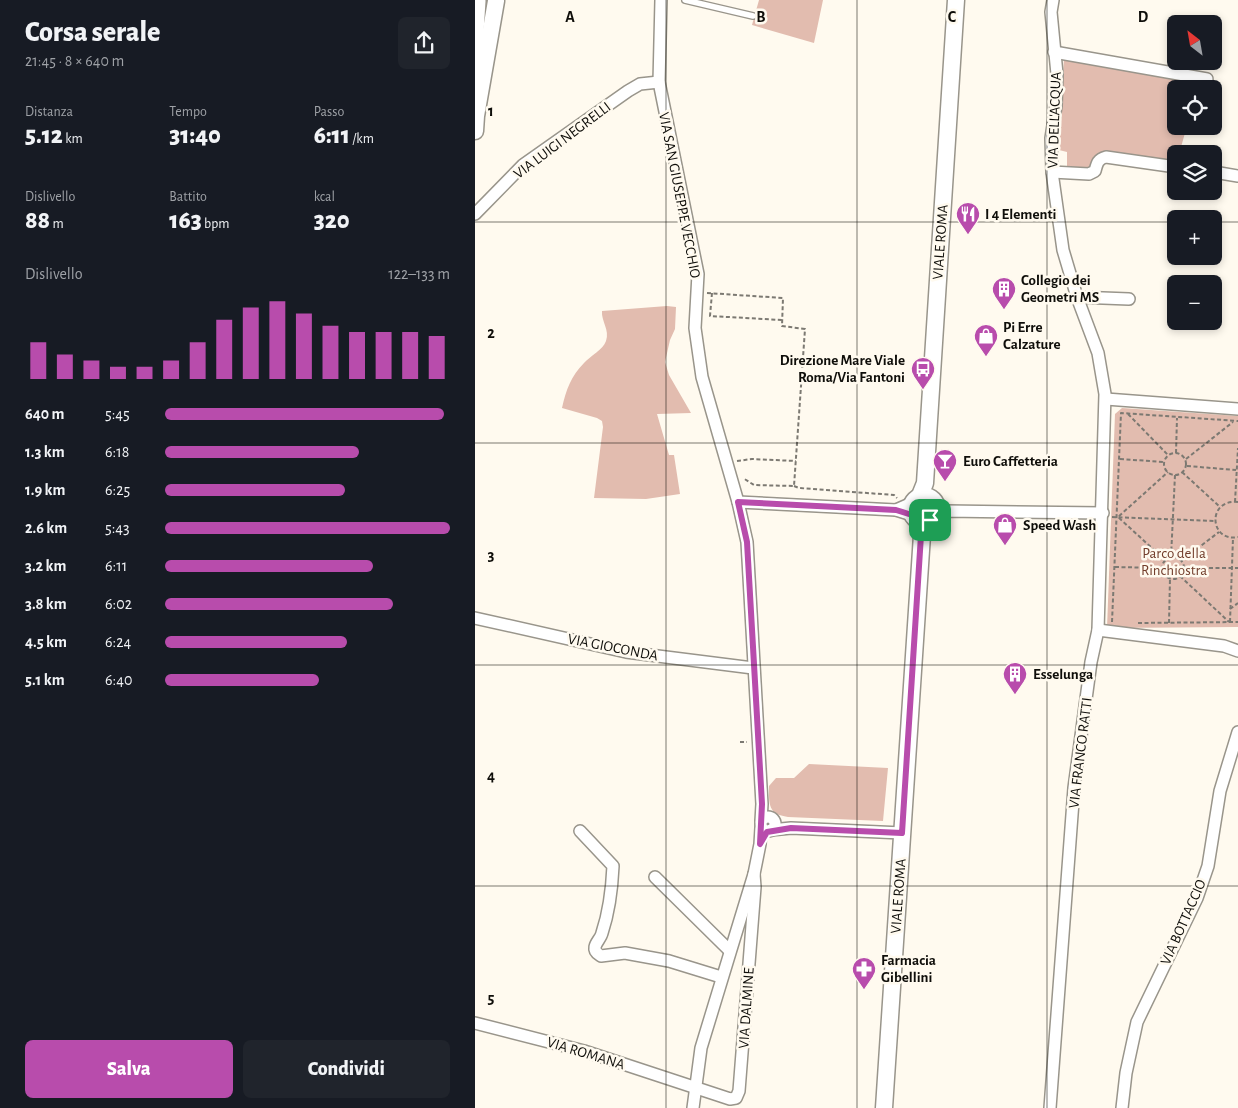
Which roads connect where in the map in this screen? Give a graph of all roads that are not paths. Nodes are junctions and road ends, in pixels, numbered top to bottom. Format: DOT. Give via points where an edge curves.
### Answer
graph roads {
  1 [pos="661,0"];
  2 [pos="685,0"];
  3 [pos="956,0"];
  4 [pos="1053,0"];
  5 [pos="488,1"];
  6 [pos="753,16"];
  7 [pos="1054,52"];
  8 [pos="1207,79"];
  9 [pos="659,82"];
  10 [pos="477,89"];
  11 [pos="475,131"];
  12 [pos="1167,166"];
  13 [pos="1052,172"];
  14 [pos="1222,173"];
  15 [pos="1238,176"];
  16 [pos="475,214"];
  17 [pos="1077,297"];
  18 [pos="1129,299"];
  19 [pos="1106,399"];
  20 [pos="1238,409"];
  21 [pos="738,502"];
  22 [pos="921,506"];
  23 [pos="1103,513"];
  24 [pos="475,618"];
  25 [pos="1098,630"];
  26 [pos="1238,651"];
  27 [pos="753,668"];
  28 [pos="1238,732"];
  29 [pos="768,825"];
  30 [pos="580,831"];
  31 [pos="902,833"];
  32 [pos="754,874"];
  33 [pos="655,877"];
  34 [pos="729,950"];
  35 [pos="721,977"];
  36 [pos="475,1023"];
  37 [pos="695,1087"];
  38 [pos="693,1108"];
  39 [pos="883,1108"];
  40 [pos="1050,1108"];
  41 [pos="1122,1108"];
  1 -- 9 [label="street, VIA SAN GIUSEPPE VECCHIO"];
  2 -- 6 [label="lane"];
  3 -- 22 [label="main road, VIALE ROMA"];
  4 -- 7 [label="street, VIA DELL'ACQUA"];
  5 -- 10 [label="main road"];
  7 -- 8 [label="street"];
  7 -- 13 [label="street, VIA DELL'ACQUA" via="1057,74 1051,138"];
  9 -- 16 [label="street, VIA LUIGI NEGRELLI" via="640,84 628,91 523,165"];
  9 -- 21 [label="street, VIA SAN GIUSEPPE VECCHIO" via="698,274 695,328 701,377"];
  10 -- 11 [label="main road"];
  12 -- 13 [label="street" via="1106,157 1097,161 1095,170 1089,174"];
  13 -- 17 [label="street, VIA DELL'ACQUA" via="1063,250"];
  14 -- 15 [label="street"];
  17 -- 18 [label="street"];
  17 -- 19 [label="street, VIA DELL'ACQUA" via="1098,353"];
  19 -- 20 [label="street"];
  19 -- 23 [label="street, VIA FRANCO RATTI"];
  21 -- 22 [label="street"];
  21 -- 27 [label="street, VIA SAN GIUSEPPE VECCHIO" via="747,542"];
  22 -- 23 [label="street"];
  22 -- 31 [label="main road, VIALE ROMA"];
  23 -- 25 [label="street, VIA FRANCO RATTI"];
  24 -- 27 [label="street, VIA GIOCONDA" via="626,652"];
  25 -- 26 [label="street" via="1224,646"];
  25 -- 40 [label="street, VIA FRANCO RATTI" via="1074,788"];
  27 -- 29 [label="street, VIA SAN GIUSEPPE VECCHIO" via="762,804"];
  28 -- 41 [label="street, VIA BOTTACCIO" via="1220,792 1208,866 1197,898 1137,1022 1125,1073"];
  29 -- 31 [label="street"];
  29 -- 32 [label="street"];
  30 -- 35 [label="street" via="613,866 602,934 595,946 598,955 625,953"];
  31 -- 39 [label="main road, VIALE ROMA"];
  32 -- 34 [label="street"];
  32 -- 37 [label="street, VIA DALMINE" via="739,1091 736,1098 730,1099"];
  33 -- 34 [label="street"];
  34 -- 35 [label="street"];
  35 -- 37 [label="street" via="701,1048"];
  36 -- 37 [label="street, VIA ROMANA" via="584,1051"];
  37 -- 38 [label="street"];
}
